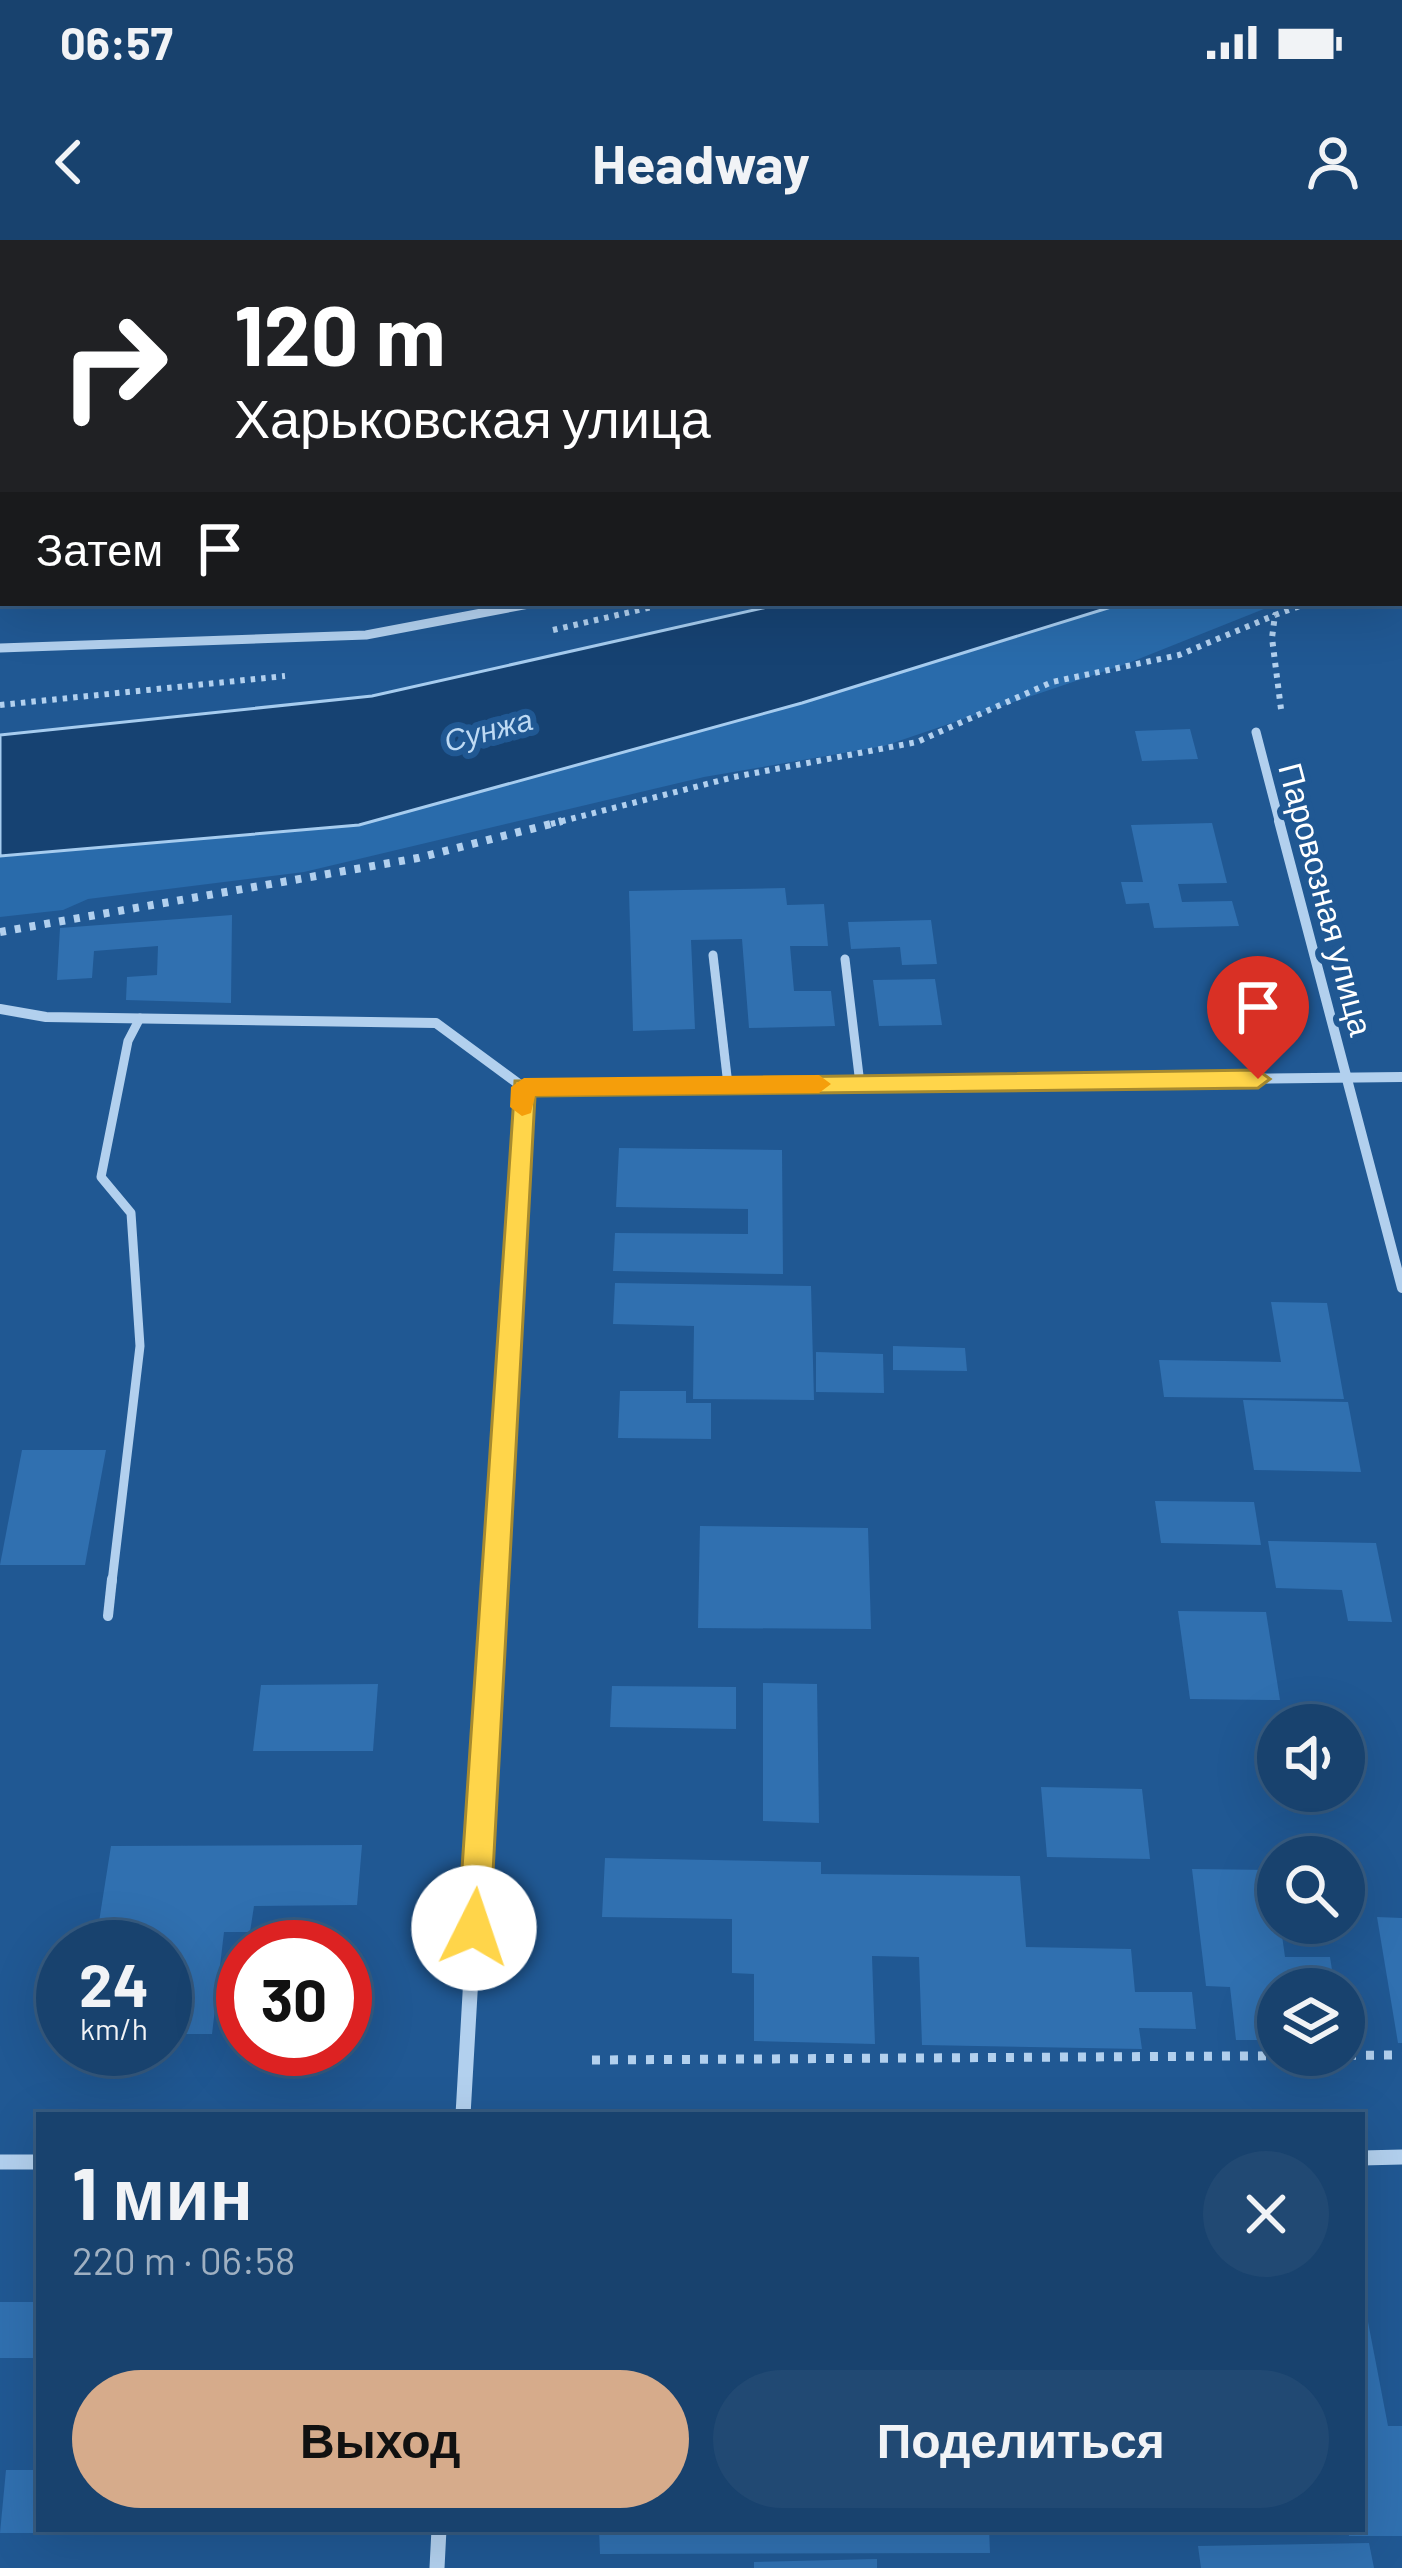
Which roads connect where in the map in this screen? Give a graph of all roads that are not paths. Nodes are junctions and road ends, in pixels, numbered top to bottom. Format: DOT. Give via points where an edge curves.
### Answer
graph roads {
  1 [pos="518,606"];
  2 [pos="0,648"];
  3 [pos="1256,732"];
  4 [pos="713,955"];
  5 [pos="845,959"];
  6 [pos="0,1009"];
  7 [pos="140,1018"];
  8 [pos="1402,1077"];
  9 [pos="1347,1078"];
  10 [pos="860,1084"];
  11 [pos="728,1085"];
  12 [pos="524,1087"];
  13 [pos="1402,1288"];
  14 [pos="108,1616"];
  15 [pos="463,2112"];
  16 [pos="1402,2157"];
  17 [pos="1365,2158"];
  18 [pos="0,2162"];
  19 [pos="36,2162"];
  20 [pos="439,2532"];
  21 [pos="436,2568"];
  1 -- 2 [label="street" via="366,635"];
  3 -- 9 [label="street, Паровозная улица"];
  4 -- 11 [label="lane"];
  5 -- 10 [label="lane"];
  6 -- 7 [label="street"];
  7 -- 12 [label="street" via="436,1024"];
  7 -- 14 [label="lane" via="128,1041 101,1177 131,1213 140,1346"];
  8 -- 9 [label="street"];
  9 -- 10 [label="street"];
  9 -- 13 [label="street, Паровозная улица"];
  10 -- 11 [label="street"];
  11 -- 12 [label="street"];
  12 -- 15 [label="street"];
  16 -- 17 [label="street"];
  18 -- 19 [label="street"];
  20 -- 21 [label="street"];
}
